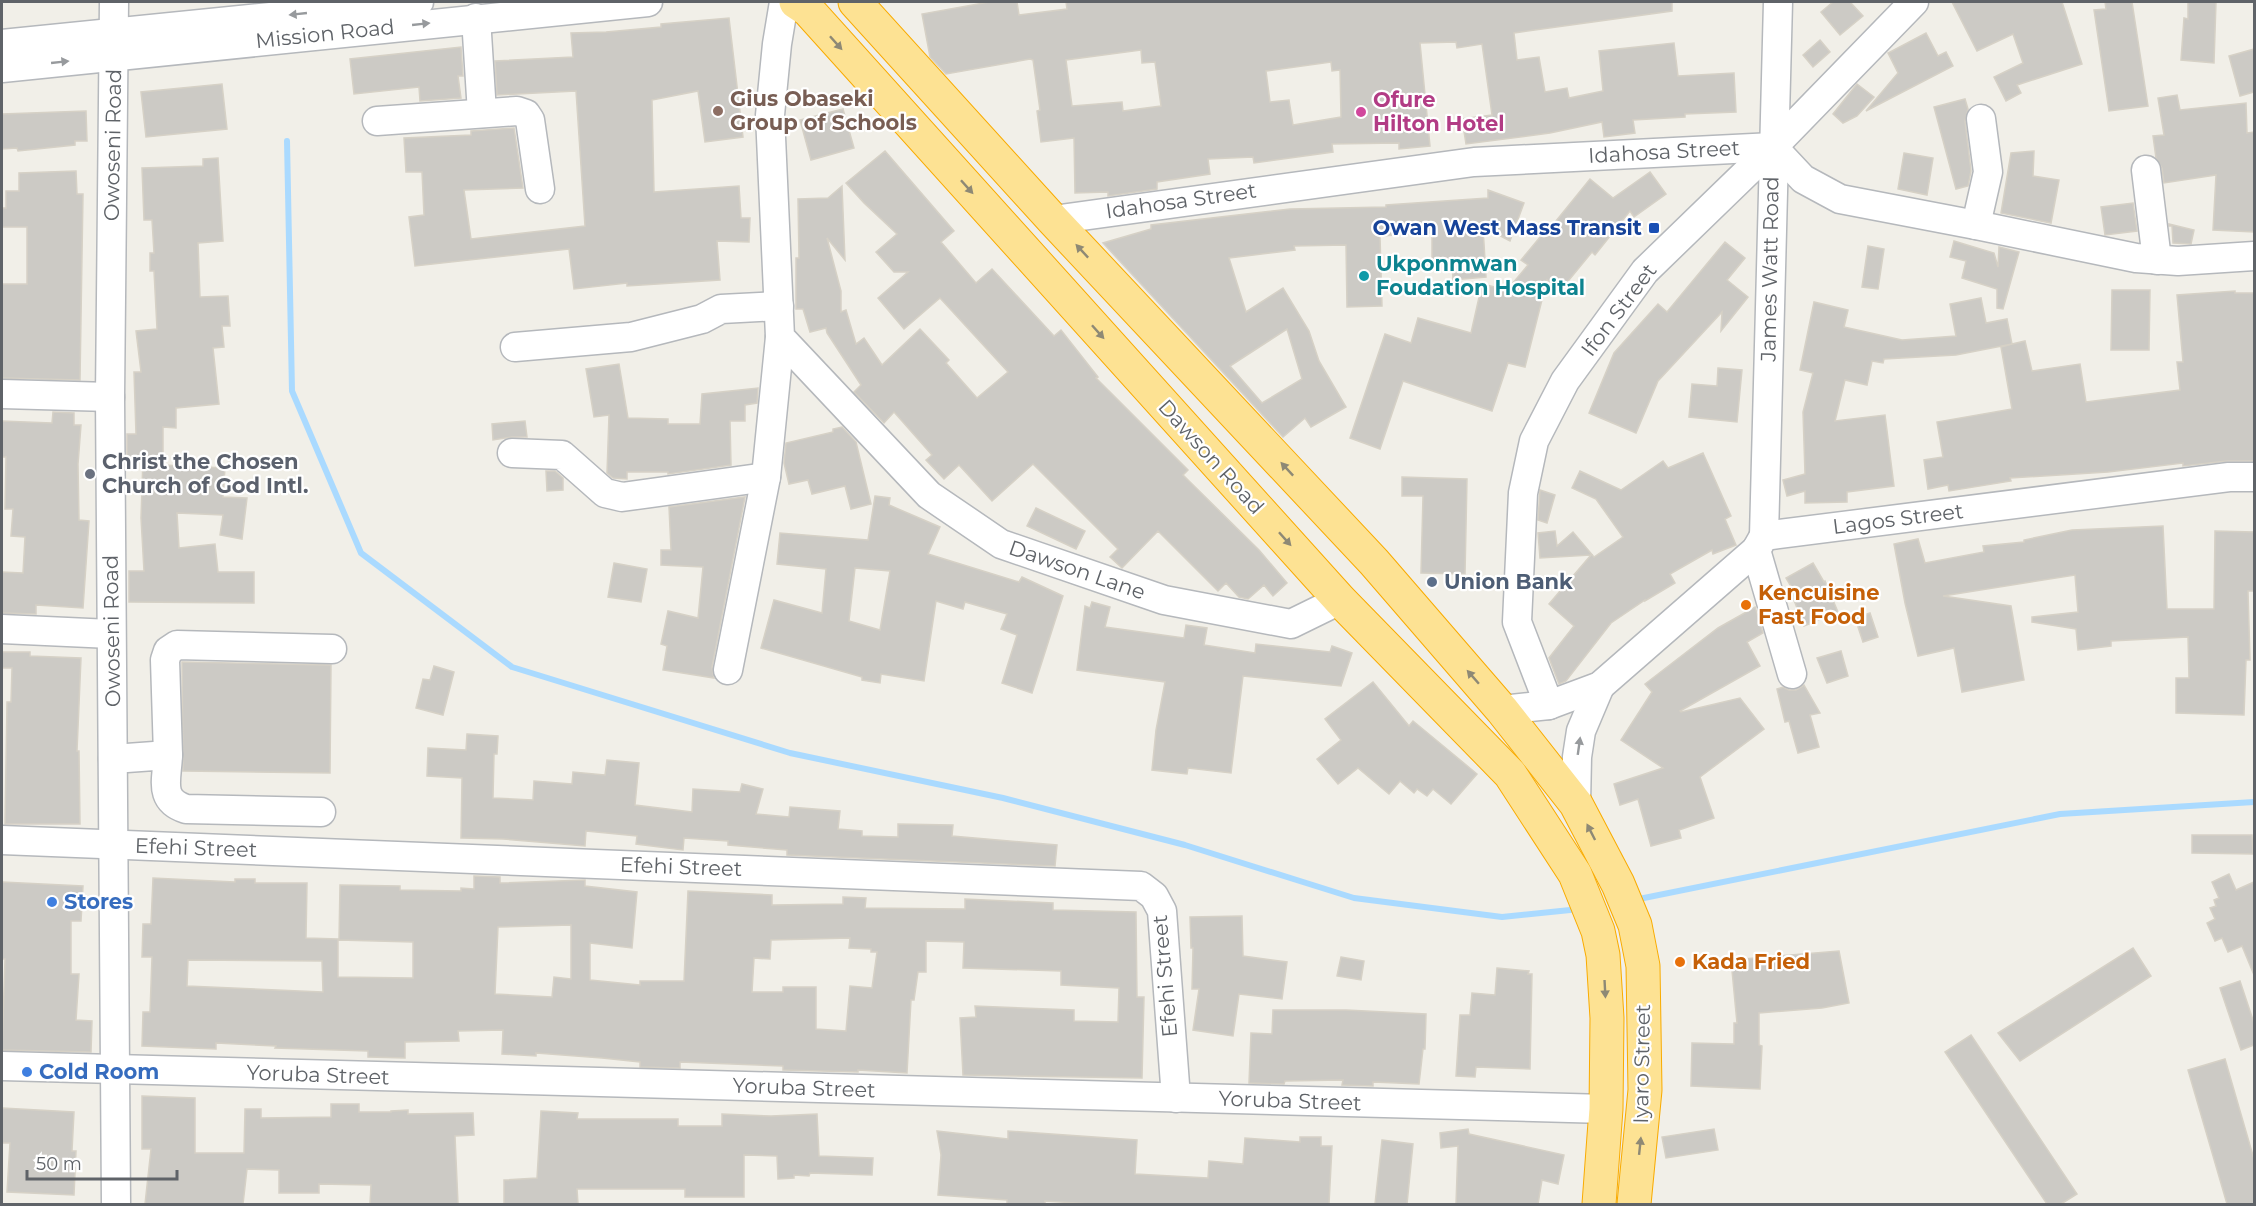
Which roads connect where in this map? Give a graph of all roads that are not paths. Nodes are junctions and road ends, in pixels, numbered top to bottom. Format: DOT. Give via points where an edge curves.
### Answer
graph roads {
  1 [pos="114,2"];
  2 [pos="419,2"];
  3 [pos="648,2"];
  4 [pos="784,2"];
  5 [pos="795,2"];
  6 [pos="855,2"];
  7 [pos="1778,2"];
  8 [pos="1914,2"];
  9 [pos="476,18"];
  10 [pos="2,44"];
  11 [pos="114,45"];
  12 [pos="2,68"];
  13 [pos="482,113"];
  14 [pos="1982,118"];
  15 [pos="377,121"];
  16 [pos="1773,147"];
  17 [pos="2146,170"];
  18 [pos="540,189"];
  19 [pos="1053,220"];
  20 [pos="1976,225"];
  21 [pos="2254,256"];
  22 [pos="2157,260"];
  23 [pos="779,306"];
  24 [pos="780,337"];
  25 [pos="515,347"];
  26 [pos="2,394"];
  27 [pos="110,397"];
  28 [pos="512,453"];
  29 [pos="766,477"];
  30 [pos="2254,477"];
  31 [pos="1760,543"];
  32 [pos="1340,600"];
  33 [pos="2,629"];
  34 [pos="111,634"];
  35 [pos="332,649"];
  36 [pos="728,670"];
  37 [pos="1792,674"];
  38 [pos="1600,686"];
  39 [pos="1549,705"];
  40 [pos="1502,710"];
  41 [pos="168,755"];
  42 [pos="113,759"];
  43 [pos="1576,804"];
  44 [pos="321,812"];
  45 [pos="2,840"];
  46 [pos="114,844"];
  47 [pos="1598,931"];
  48 [pos="2,1066"];
  49 [pos="114,1070"];
  50 [pos="1176,1098"];
  51 [pos="1606,1109"];
  52 [pos="116,1204"];
  53 [pos="1599,1204"];
  54 [pos="1634,1204"];
  1 -- 11 [label="street, Owoseni Road"];
  2 -- 11 [label="street, Mission Road, one-way"];
  3 -- 9 [label="street, Mission Road"];
  4 -- 23 [label="street" via="770,116"];
  5 -- 32 [label="highway, Dawson Road, one-way" via="808,10"];
  6 -- 19 [label="highway"];
  7 -- 16 [label="street, James Watt Road"];
  8 -- 16 [label="street, Ifon Street"];
  11 -- 9 [label="street, Mission Road, one-way"];
  9 -- 13 [label="street"];
  10 -- 11 [label="street, Mission Road"];
  12 -- 11 [label="street, Mission Road, one-way"];
  11 -- 27 [label="street, Owoseni Road"];
  13 -- 15 [label="street"];
  13 -- 18 [label="street" via="526,114"];
  14 -- 20 [label="street" via="1988,172"];
  16 -- 19 [label="street, Idahosa Street" via="1474,162"];
  16 -- 20 [label="street" via="1803,179 1840,199"];
  16 -- 31 [label="street, James Watt Road"];
  16 -- 39 [label="street, Ifon Street" via="1645,271 1565,381 1534,441 1523,493 1517,622"];
  17 -- 22 [label="street"];
  40 -- 19 [label="highway, one-way" via="1374,562"];
  20 -- 22 [label="street"];
  21 -- 22 [label="street"];
  23 -- 24 [label="street"];
  23 -- 25 [label="street" via="721,309 702,319 631,337"];
  24 -- 29 [label="street"];
  24 -- 32 [label="street, Dawson Lane" via="929,495 1001,544 1164,600 1291,624"];
  26 -- 27 [label="street"];
  27 -- 34 [label="street, Owoseni Road"];
  28 -- 29 [label="street" via="562,455 605,493 622,497"];
  29 -- 36 [label="street"];
  30 -- 31 [label="street, Lagos Street" via="2229,477"];
  31 -- 37 [label="street, James Watt Road"];
  31 -- 38 [label="street"];
  32 -- 47 [label="highway, Dawson Road" via="1510,774 1575,874"];
  33 -- 34 [label="street"];
  34 -- 42 [label="street, Owoseni Road"];
  35 -- 41 [label="street" via="177,645 168,651 165,660"];
  38 -- 39 [label="street"];
  43 -- 38 [label="street, one-way" via="1581,731"];
  39 -- 40 [label="street"];
  40 -- 43 [label="highway"];
  41 -- 42 [label="street"];
  41 -- 44 [label="street" via="167,797 173,805 186,809"];
  42 -- 46 [label="street, Owoseni Road"];
  54 -- 43 [label="highway, Iyaro Street, one-way" via="1645,1090 1643,966 1635,925"];
  45 -- 46 [label="street, Efehi Street"];
  46 -- 49 [label="street, Owoseni Road"];
  46 -- 50 [label="street, Efehi Street" via="1141,886 1154,896 1162,910"];
  47 -- 51 [label="highway, Iyaro Street, one-way" via="1607,1018"];
  48 -- 49 [label="street, Yoruba Street"];
  49 -- 50 [label="street, Yoruba Street"];
  49 -- 52 [label="street, Owoseni Road"];
  50 -- 51 [label="street, Yoruba Street"];
  51 -- 53 [label="highway, Iyaro Street"];
}
